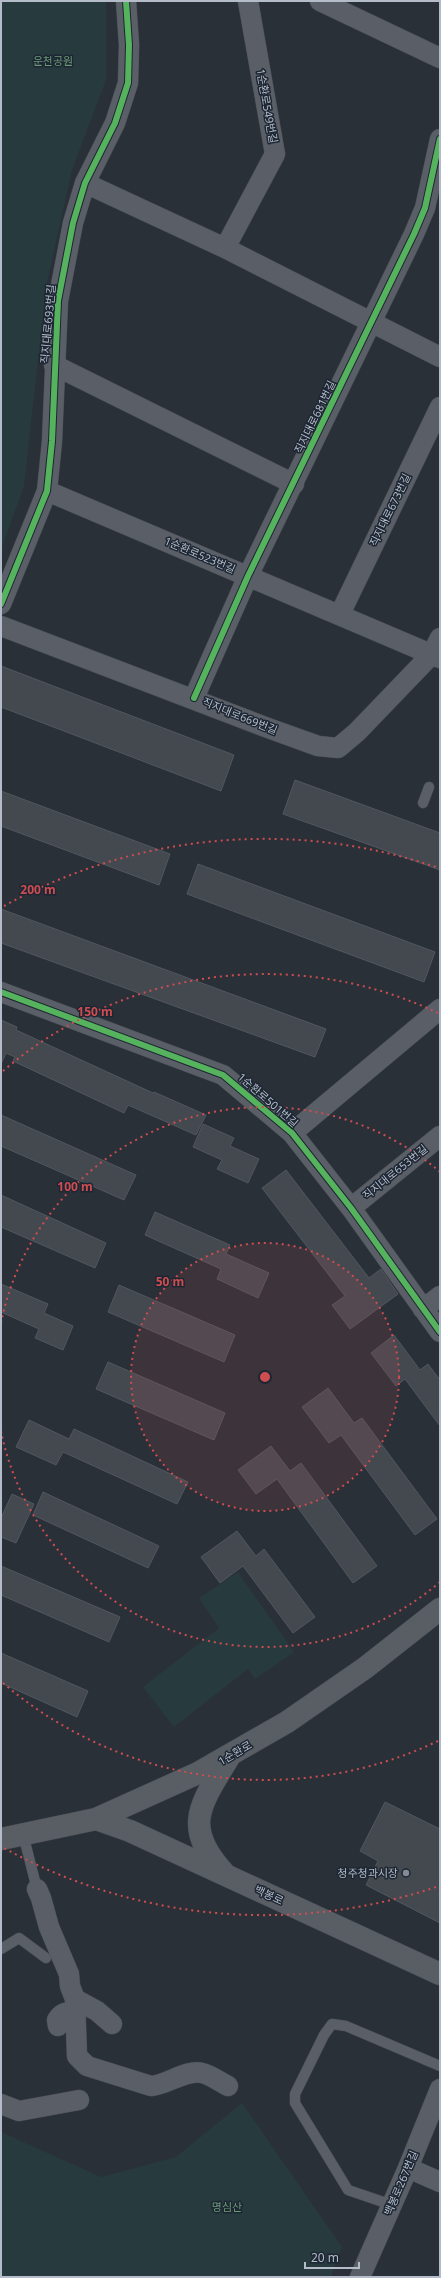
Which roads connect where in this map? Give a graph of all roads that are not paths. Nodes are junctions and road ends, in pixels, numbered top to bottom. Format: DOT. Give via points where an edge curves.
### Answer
graph roads {
  1 [pos="126,1"];
  2 [pos="248,1"];
  3 [pos="320,1"];
  4 [pos="440,58"];
  5 [pos="440,139"];
  6 [pos="85,183"];
  7 [pos="225,248"];
  8 [pos="371,323"];
  9 [pos="440,357"];
  10 [pos="54,365"];
  11 [pos="440,407"];
  12 [pos="294,484"];
  13 [pos="47,491"];
  14 [pos="248,576"];
  15 [pos="1,604"];
  16 [pos="340,614"];
  17 [pos="1,626"];
  18 [pos="437,650"];
  19 [pos="194,698"];
  20 [pos="429,787"];
  21 [pos="423,803"];
  22 [pos="1,992"];
  23 [pos="440,1009"];
  24 [pos="292,1133"];
  25 [pos="440,1136"];
  26 [pos="351,1208"];
  27 [pos="440,1296"];
  28 [pos="423,1309"];
  29 [pos="440,1332"];
  30 [pos="440,1609"];
  31 [pos="229,1756"];
  32 [pos="96,1819"];
  33 [pos="23,1834"];
  34 [pos="1,1839"];
  35 [pos="226,1876"];
  36 [pos="37,1890"];
  37 [pos="1,1949"];
  38 [pos="46,1958"];
  39 [pos="440,1974"];
  40 [pos="75,2005"];
  41 [pos="112,2024"];
  42 [pos="58,2026"];
  43 [pos="440,2066"];
  44 [pos="228,2086"];
  45 [pos="440,2088"];
  46 [pos="79,2100"];
  47 [pos="1,2104"];
  48 [pos="408,2168"];
  49 [pos="440,2182"];
  50 [pos="392,2205"];
  51 [pos="360,2277"];
  1 -- 6 [label="street, 직지대로693번길" via="128,83 115,123"];
  2 -- 7 [label="street, 1순환로549번길" via="275,154"];
  3 -- 4 [label="street"];
  5 -- 8 [label="street, 직지대로681번길" via="425,208"];
  6 -- 7 [label="street"];
  6 -- 10 [label="street, 직지대로693번길" via="73,223 58,301"];
  7 -- 8 [label="street"];
  8 -- 9 [label="street"];
  8 -- 12 [label="street, 직지대로681번길"];
  10 -- 12 [label="street, 직지대로693번길"];
  10 -- 13 [label="street, 직지대로693번길" via="52,441"];
  11 -- 16 [label="street, 직지대로673번길"];
  12 -- 14 [label="street, 직지대로681번길"];
  13 -- 14 [label="street, 1순환로523번길"];
  13 -- 15 [label="street, 직지대로693번길"];
  14 -- 16 [label="street, 1순환로523번길"];
  14 -- 19 [label="street, 직지대로681번길"];
  16 -- 18 [label="street, 1순환로523번길"];
  17 -- 19 [label="street, 직지대로669번길"];
  18 -- 19 [label="street, 직지대로669번길" via="338,748 318,746"];
  20 -- 21 [label="lane"];
  22 -- 24 [label="street, 1순환로501번길" via="223,1075"];
  23 -- 24 [label="street"];
  24 -- 26 [label="street, 1순환로501번길"];
  25 -- 26 [label="street, 직지대로653번길"];
  26 -- 28 [label="street, 1순환로501번길"];
  27 -- 28 [label="street"];
  28 -- 29 [label="street, 1순환로501번길"];
  30 -- 31 [label="street, 1순환로" via="287,1722"];
  31 -- 32 [label="street, 1순환로" via="198,1773"];
  31 -- 35 [label="street" via="204,1799 198,1826 208,1854"];
  32 -- 33 [label="street, 1순환로"];
  32 -- 35 [label="street, 백봉로" via="130,1831"];
  33 -- 34 [label="street, 1순환로"];
  33 -- 36 [label="lane"];
  35 -- 39 [label="street, 백봉로"];
  36 -- 40 [label="street" via="69,1974"];
  37 -- 38 [label="lane" via="19,1938"];
  40 -- 41 [label="street" via="97,2011"];
  40 -- 42 [label="street" via="60,2016 57,2020"];
  40 -- 44 [label="street" via="77,2056 87,2066 151,2086 162,2085 187,2074 202,2072"];
  43 -- 50 [label="lane" via="346,2026 332,2024 324,2035 296,2094 295,2103 348,2190"];
  45 -- 48 [label="street, 백봉로267번길"];
  46 -- 47 [label="street" via="19,2111"];
  48 -- 49 [label="street"];
  48 -- 50 [label="street, 백봉로267번길"];
  50 -- 51 [label="street, 백봉로267번길"];
}
